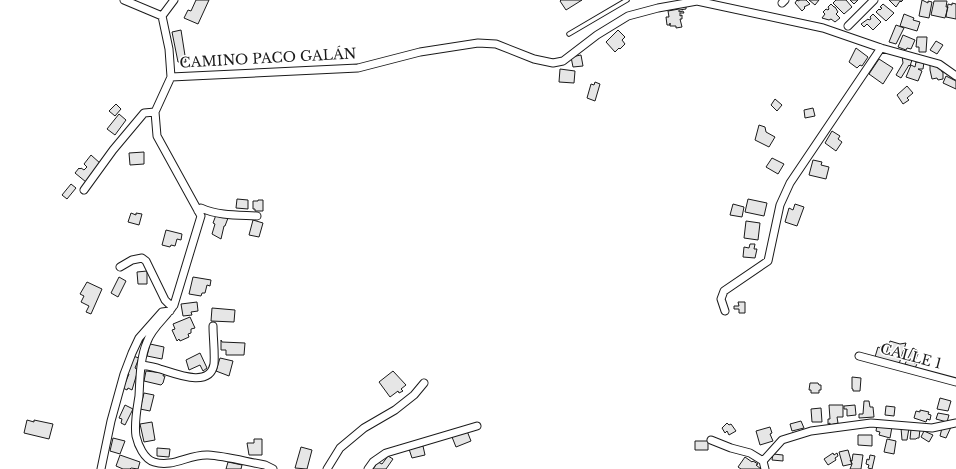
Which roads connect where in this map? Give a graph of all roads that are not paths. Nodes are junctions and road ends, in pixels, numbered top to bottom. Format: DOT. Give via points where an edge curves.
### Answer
graph roads {
  1 [pos="124,0"];
  2 [pos="174,0"];
  3 [pos="627,0"];
  4 [pos="874,0"];
  5 [pos="162,16"];
  6 [pos="848,26"];
  7 [pos="569,34"];
  8 [pos="881,48"];
  9 [pos="956,76"];
  10 [pos="171,77"];
  11 [pos="155,112"];
  12 [pos="84,190"];
  13 [pos="198,211"];
  14 [pos="257,216"];
  15 [pos="120,267"];
  16 [pos="172,308"];
  17 [pos="725,311"];
  18 [pos="213,326"];
  19 [pos="859,356"];
  20 [pos="142,365"];
  21 [pos="956,382"];
  22 [pos="424,383"];
  23 [pos="956,423"];
  24 [pos="477,426"];
  25 [pos="711,440"];
  26 [pos="763,461"];
  27 [pos="266,467"];
  28 [pos="101,469"];
  29 [pos="273,469"];
  30 [pos="327,469"];
  31 [pos="368,469"];
  32 [pos="765,469"];
  1 -- 5 [label="street"];
  2 -- 5 [label="street"];
  3 -- 7 [label="lane"];
  4 -- 6 [label="street"];
  5 -- 10 [label="street" via="169,49"];
  8 -- 9 [label="street, CAMINO PACO GALÁN" via="939,64"];
  8 -- 10 [label="street, CAMINO PACO GALÁN" via="823,28 697,1 628,16 597,35 563,61 553,63 534,59 496,44 478,43 420,52 358,68"];
  8 -- 17 [label="street" via="790,183 780,205 768,261 724,291 721,299"];
  10 -- 11 [label="street"];
  11 -- 12 [label="street" via="144,113"];
  11 -- 13 [label="street" via="157,136"];
  13 -- 14 [label="street" via="201,208 223,215"];
  13 -- 16 [label="street" via="201,216"];
  15 -- 16 [label="street" via="132,260 142,258 146,261 165,300"];
  16 -- 20 [label="street" via="155,327 147,341"];
  16 -- 28 [label="street" via="162,312 139,338 132,353 111,421"];
  18 -- 20 [label="street" via="214,365 210,373 203,377 179,375"];
  19 -- 21 [label="street, CALLE 1"];
  20 -- 27 [label="street" via="136,437 149,460 156,463 175,463 193,456 208,455"];
  22 -- 30 [label="street" via="395,410 364,428 340,448"];
  23 -- 26 [label="street" via="932,428 870,423 811,431 782,440"];
  24 -- 31 [label="street" via="386,454 373,462"];
  25 -- 26 [label="street" via="750,452"];
  26 -- 32 [label="street"];
  27 -- 29 [label="street"];
}
